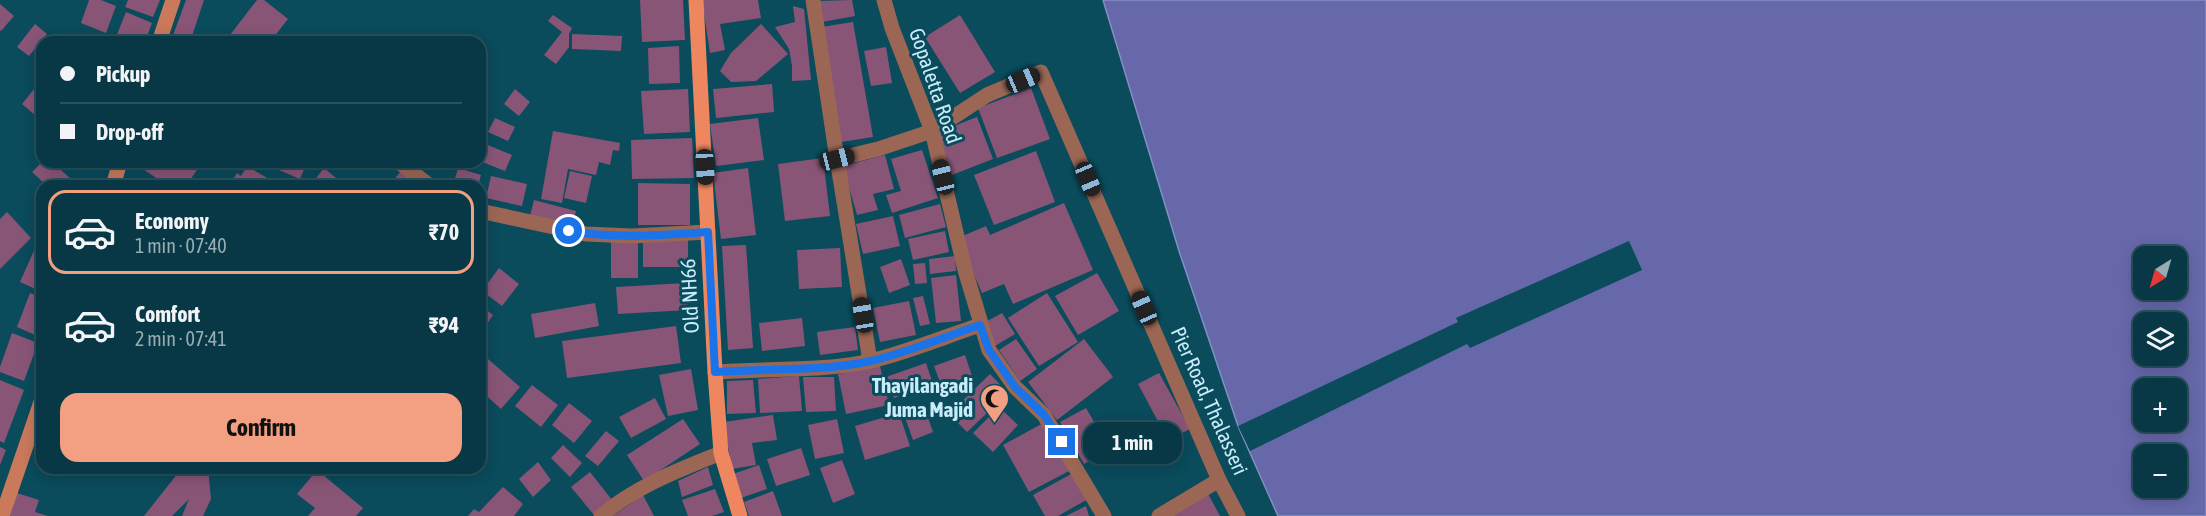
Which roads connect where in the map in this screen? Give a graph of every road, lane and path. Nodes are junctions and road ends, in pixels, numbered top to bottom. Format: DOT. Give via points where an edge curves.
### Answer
graph roads {
  1 [pos="173,0"];
  2 [pos="696,0"];
  3 [pos="813,0"];
  4 [pos="884,0"];
  5 [pos="161,36"];
  6 [pos="932,131"];
  7 [pos="837,159"];
  8 [pos="406,168"];
  9 [pos="422,180"];
  10 [pos="486,212"];
  11 [pos="708,232"];
  12 [pos="980,325"];
  13 [pos="870,361"];
  14 [pos="715,372"];
  15 [pos="36,417"];
  16 [pos="721,453"];
  17 [pos="1220,480"];
  18 [pos="2,516"];
  19 [pos="601,516"];
  20 [pos="740,516"];
  21 [pos="1104,516"];
  22 [pos="1159,516"];
  23 [pos="1238,516"];
  1 -- 5 [label="street"];
  2 -- 11 [label="main road, Old NH66"];
  3 -- 7 [label="street"];
  4 -- 6 [label="street, Gopaletta Road"];
  6 -- 7 [label="street"];
  6 -- 12 [label="street, Gopaletta Road"];
  6 -- 17 [label="street, Pier Road, Thalasseri" via="987,95 1041,72"];
  7 -- 13 [label="street"];
  8 -- 9 [label="street"];
  10 -- 11 [label="street" via="586,234"];
  11 -- 14 [label="main road, Old NH66"];
  12 -- 13 [label="street"];
  12 -- 21 [label="street, Gopaletta Road" via="989,350 1015,387 1044,415"];
  13 -- 14 [label="street" via="797,370"];
  14 -- 16 [label="main road, Old NH66"];
  15 -- 18 [label="street"];
  16 -- 19 [label="street" via="662,477"];
  16 -- 20 [label="main road, Old NH66"];
  17 -- 22 [label="street"];
  17 -- 23 [label="street, Pier Road, Thalasseri"];
}
